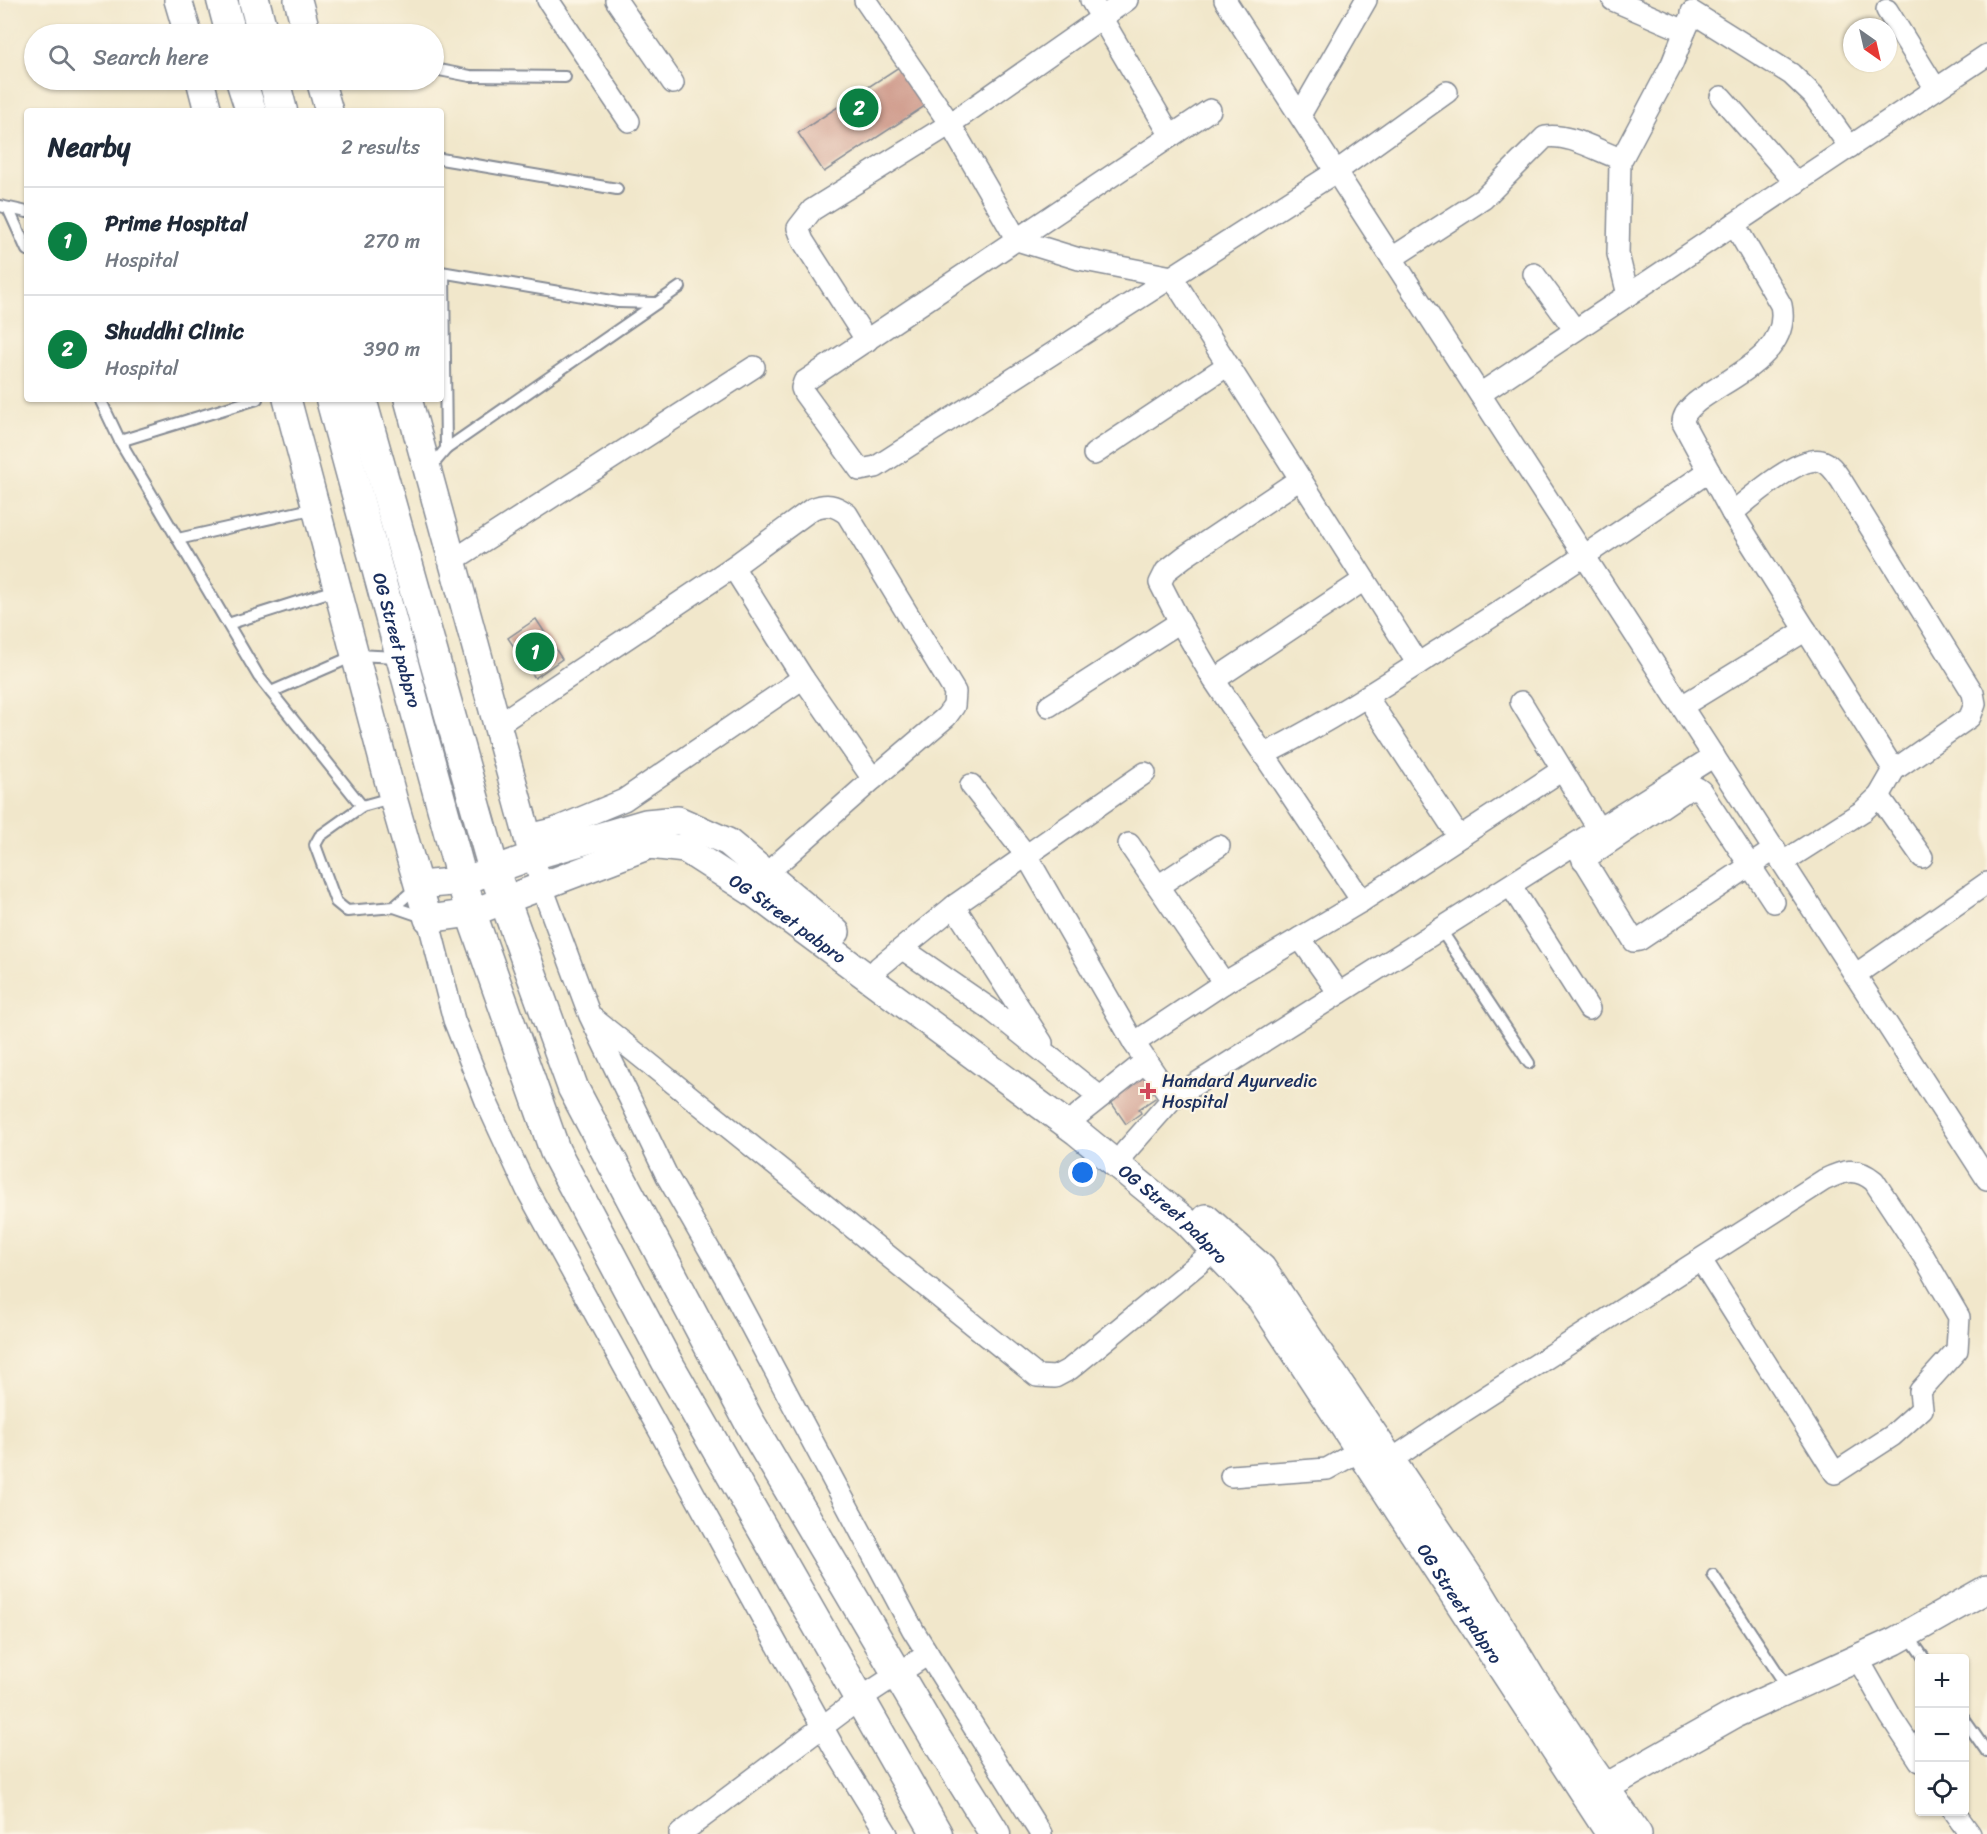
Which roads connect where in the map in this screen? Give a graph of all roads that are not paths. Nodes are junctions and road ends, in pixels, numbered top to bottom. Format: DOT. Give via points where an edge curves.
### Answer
graph roads {
  1 [pos="178,0"];
  2 [pos="222,0"];
  3 [pos="254,0"];
  4 [pos="298,0"];
  5 [pos="548,0"];
  6 [pos="616,0"];
  7 [pos="1127,0"];
  8 [pos="1225,0"];
  9 [pos="1366,0"];
  10 [pos="1613,0"];
  11 [pos="868,1"];
  12 [pos="1096,8"];
  13 [pos="1887,10"];
  14 [pos="1691,14"];
  15 [pos="185,24"];
  16 [pos="228,24"];
  17 [pos="260,24"];
  18 [pos="304,24"];
  19 [pos="1987,55"];
  20 [pos="444,71"];
  21 [pos="565,77"];
  22 [pos="673,83"];
  23 [pos="1936,89"];
  24 [pos="203,90"];
  25 [pos="244,90"];
  26 [pos="277,90"];
  27 [pos="323,90"];
  28 [pos="1447,92"];
  29 [pos="1721,97"];
  30 [pos="207,108"];
  31 [pos="250,108"];
  32 [pos="281,108"];
  33 [pos="327,108"];
  34 [pos="1210,110"];
  35 [pos="1300,115"];
  36 [pos="628,121"];
  37 [pos="950,124"];
  38 [pos="1171,136"];
  39 [pos="1850,147"];
  40 [pos="1621,159"];
  41 [pos="444,160"];
  42 [pos="1337,171"];
  43 [pos="1796,183"];
  44 [pos="617,189"];
  45 [pos="4,207"];
  46 [pos="24,211"];
  47 [pos="1734,224"];
  48 [pos="1017,240"];
  49 [pos="24,244"];
  50 [pos="1392,258"];
  51 [pos="444,273"];
  52 [pos="1534,274"];
  53 [pos="1172,277"];
  54 [pos="680,287"];
  55 [pos="1628,294"];
  56 [pos="656,303"];
  57 [pos="1575,330"];
  58 [pos="867,341"];
  59 [pos="444,361"];
  60 [pos="1228,365"];
  61 [pos="754,367"];
  62 [pos="1480,394"];
  63 [pos="101,402"];
  64 [pos="247,402"];
  65 [pos="287,402"];
  66 [pos="332,402"];
  67 [pos="362,402"];
  68 [pos="409,402"];
  69 [pos="120,441"];
  70 [pos="446,449"];
  71 [pos="1094,454"];
  72 [pos="428,471"];
  73 [pos="1709,471"];
  74 [pos="1300,479"];
  75 [pos="316,508"];
  76 [pos="1732,513"];
  77 [pos="178,540"];
  78 [pos="1585,556"];
  79 [pos="452,561"];
  80 [pos="733,567"];
  81 [pos="1364,580"];
  82 [pos="338,589"];
  83 [pos="1180,622"];
  84 [pos="228,624"];
  85 [pos="1806,630"];
  86 [pos="356,655"];
  87 [pos="400,657"];
  88 [pos="1418,664"];
  89 [pos="803,678"];
  90 [pos="1214,680"];
  91 [pos="271,692"];
  92 [pos="1367,697"];
  93 [pos="1521,702"];
  94 [pos="1049,706"];
  95 [pos="1682,706"];
  96 [pos="497,724"];
  97 [pos="1265,754"];
  98 [pos="1714,756"];
  99 [pos="1562,770"];
  100 [pos="1894,770"];
  101 [pos="1145,773"];
  102 [pos="873,779"];
  103 [pos="971,785"];
  104 [pos="1879,796"];
  105 [pos="393,798"];
  106 [pos="362,806"];
  107 [pos="1599,830"];
  108 [pos="1459,837"];
  109 [pos="1129,844"];
  110 [pos="531,846"];
  111 [pos="1219,846"];
  112 [pos="1579,853"];
  113 [pos="1026,855"];
  114 [pos="1779,855"];
  115 [pos="1922,856"];
  116 [pos="1750,864"];
  117 [pos="494,871"];
  118 [pos="766,874"];
  119 [pos="463,881"];
  120 [pos="1987,883"];
  121 [pos="419,885"];
  122 [pos="1158,886"];
  123 [pos="1512,886"];
  124 [pos="542,887"];
  125 [pos="505,900"];
  126 [pos="1362,901"];
  127 [pos="1774,902"];
  128 [pos="954,906"];
  129 [pos="394,907"];
  130 [pos="471,914"];
  131 [pos="428,919"];
  132 [pos="1441,930"];
  133 [pos="1300,938"];
  134 [pos="903,949"];
  135 [pos="874,973"];
  136 [pos="1856,975"];
  137 [pos="1224,983"];
  138 [pos="1340,993"];
  139 [pos="1589,1009"];
  140 [pos="590,1016"];
  141 [pos="1134,1043"];
  142 [pos="1052,1058"];
  143 [pos="1146,1061"];
  144 [pos="1529,1063"];
  145 [pos="1100,1097"];
  146 [pos="1172,1099"];
  147 [pos="1078,1115"];
  148 [pos="1125,1152"];
  149 [pos="1980,1155"];
  150 [pos="1987,1179"];
  151 [pos="1215,1251"];
  152 [pos="1701,1260"];
  153 [pos="1375,1461"];
  154 [pos="1231,1476"];
  155 [pos="1713,1575"];
  156 [pos="1987,1589"];
  157 [pos="1908,1635"];
  158 [pos="928,1654"];
  159 [pos="1921,1654"];
  160 [pos="1858,1659"];
  161 [pos="898,1675"];
  162 [pos="1789,1690"];
  163 [pos="858,1700"];
  164 [pos="1969,1725"];
  165 [pos="822,1727"];
  166 [pos="1987,1752"];
  167 [pos="1915,1754"];
  168 [pos="1596,1792"];
  169 [pos="1957,1816"];
  170 [pos="680,1834"];
  171 [pos="887,1834"];
  172 [pos="937,1834"];
  173 [pos="995,1834"];
  174 [pos="1041,1834"];
  175 [pos="1610,1834"];
  176 [pos="1638,1834"];
  177 [pos="1970,1834"];
  1 -- 15 [label="street"];
  2 -- 16 [label="main road"];
  3 -- 17 [label="main road"];
  4 -- 18 [label="street"];
  5 -- 36 [label="street"];
  6 -- 22 [label="street"];
  7 -- 12 [label="street"];
  8 -- 35 [label="street"];
  9 -- 35 [label="street"];
  10 -- 14 [label="street"];
  11 -- 37 [label="street"];
  12 -- 37 [label="street"];
  12 -- 38 [label="street"];
  13 -- 23 [label="street"];
  14 -- 39 [label="street" via="1791,74 1813,95"];
  14 -- 40 [label="street" via="1672,64"];
  19 -- 23 [label="street"];
  20 -- 21 [label="lane" via="470,76"];
  23 -- 39 [label="street"];
  24 -- 30 [label="street"];
  25 -- 31 [label="main road"];
  26 -- 32 [label="main road"];
  27 -- 33 [label="street"];
  28 -- 42 [label="street"];
  29 -- 43 [label="street"];
  34 -- 38 [label="street"];
  35 -- 42 [label="street"];
  37 -- 48 [label="street"];
  37 -- 58 [label="street" via="812,210 798,228"];
  38 -- 48 [label="street"];
  39 -- 43 [label="street"];
  40 -- 50 [label="street" via="1568,139 1545,137 1483,199"];
  40 -- 55 [label="street" via="1618,254"];
  41 -- 44 [label="lane"];
  42 -- 50 [label="street"];
  42 -- 53 [label="street"];
  43 -- 47 [label="street"];
  45 -- 46 [label="lane"];
  45 -- 49 [label="lane"];
  47 -- 55 [label="street"];
  47 -- 73 [label="street" via="1781,305 1784,318 1782,330 1765,353 1682,415"];
  48 -- 53 [label="street" via="1079,259"];
  48 -- 58 [label="street"];
  50 -- 62 [label="street"];
  51 -- 56 [label="lane" via="618,302"];
  52 -- 57 [label="street"];
  53 -- 58 [label="street" via="876,467 860,470 802,388 823,368"];
  53 -- 60 [label="street"];
  54 -- 56 [label="lane"];
  55 -- 57 [label="street"];
  56 -- 70 [label="lane"];
  57 -- 62 [label="street"];
  59 -- 70 [label="lane"];
  60 -- 71 [label="street"];
  60 -- 74 [label="street"];
  61 -- 79 [label="street"];
  62 -- 78 [label="street"];
  63 -- 69 [label="lane"];
  64 -- 69 [label="lane"];
  65 -- 75 [label="street"];
  66 -- 87 [label="main road, OG Street pabpro"];
  67 -- 117 [label="main road, OG Street pabpro"];
  68 -- 72 [label="street"];
  69 -- 77 [label="lane"];
  70 -- 72 [label="lane"];
  72 -- 79 [label="street"];
  73 -- 76 [label="street"];
  73 -- 78 [label="street"];
  74 -- 81 [label="street"];
  74 -- 83 [label="street" via="1166,571 1161,583"];
  75 -- 77 [label="lane"];
  75 -- 82 [label="street"];
  76 -- 85 [label="street"];
  76 -- 100 [label="street" via="1810,460 1827,463 1841,480 1973,693 1975,704 1970,717"];
  77 -- 84 [label="lane"];
  78 -- 88 [label="street"];
  78 -- 95 [label="street"];
  79 -- 96 [label="street"];
  80 -- 89 [label="street"];
  80 -- 96 [label="street"];
  80 -- 102 [label="street" via="812,509 824,504 847,514 955,692 954,706 946,717"];
  81 -- 88 [label="street"];
  81 -- 90 [label="street"];
  82 -- 84 [label="lane"];
  82 -- 86 [label="street"];
  83 -- 90 [label="street"];
  83 -- 94 [label="street"];
  84 -- 91 [label="lane"];
  85 -- 95 [label="street"];
  85 -- 100 [label="street"];
  86 -- 87 [label="lane"];
  86 -- 91 [label="lane"];
  86 -- 105 [label="street"];
  87 -- 119 [label="main road, OG Street pabpro"];
  88 -- 92 [label="street"];
  89 -- 102 [label="street"];
  89 -- 110 [label="street" via="624,800 554,829"];
  90 -- 97 [label="street"];
  91 -- 106 [label="lane"];
  92 -- 97 [label="street"];
  92 -- 108 [label="street"];
  93 -- 99 [label="street"];
  95 -- 98 [label="street"];
  96 -- 110 [label="street"];
  97 -- 126 [label="street"];
  98 -- 107 [label="street"];
  98 -- 114 [label="street"];
  99 -- 107 [label="street"];
  99 -- 108 [label="street"];
  100 -- 104 [label="street"];
  101 -- 113 [label="street"];
  102 -- 118 [label="street"];
  103 -- 113 [label="street"];
  104 -- 114 [label="street" via="1863,811"];
  104 -- 115 [label="street"];
  105 -- 106 [label="lane"];
  105 -- 121 [label="street"];
  106 -- 129 [label="lane" via="320,836 315,845 336,902 347,910"];
  107 -- 112 [label="street"];
  108 -- 126 [label="street"];
  109 -- 122 [label="street"];
  110 -- 117 [label="street, OG Street pabpro"];
  110 -- 118 [label="street, OG Street pabpro" via="678,820 728,842"];
  110 -- 124 [label="street"];
  111 -- 122 [label="street"];
  112 -- 116 [label="street" via="1687,790 1697,788"];
  112 -- 116 [label="street" via="1634,940"];
  112 -- 123 [label="street"];
  113 -- 128 [label="street"];
  113 -- 141 [label="street"];
  114 -- 116 [label="street"];
  114 -- 136 [label="street"];
  116 -- 127 [label="street"];
  117 -- 119 [label="street, OG Street pabpro"];
  117 -- 125 [label="main road"];
  118 -- 135 [label="street, OG Street pabpro"];
  119 -- 121 [label="street"];
  119 -- 130 [label="main road, OG Street pabpro"];
  120 -- 136 [label="street"];
  121 -- 129 [label="lane"];
  121 -- 131 [label="street"];
  122 -- 137 [label="street"];
  123 -- 132 [label="street"];
  123 -- 139 [label="street"];
  124 -- 125 [label="street, OG Street pabpro"];
  124 -- 135 [label="street, OG Street pabpro" via="650,845 686,849"];
  124 -- 140 [label="street"];
  125 -- 130 [label="street, OG Street pabpro"];
  125 -- 161 [label="main road" via="579,1098 750,1423"];
  126 -- 133 [label="street"];
  128 -- 134 [label="street"];
  128 -- 142 [label="street"];
  129 -- 131 [label="lane"];
  130 -- 131 [label="street"];
  130 -- 163 [label="main road" via="555,1152 666,1360"];
  131 -- 165 [label="street" via="454,1020 527,1190"];
  132 -- 138 [label="street"];
  132 -- 144 [label="lane"];
  133 -- 137 [label="street"];
  133 -- 138 [label="street"];
  134 -- 135 [label="street"];
  134 -- 142 [label="street"];
  135 -- 147 [label="street, OG Street pabpro"];
  135 -- 151 [label="street, OG Street pabpro" via="1077,1132 1187,1222"];
  136 -- 149 [label="street"];
  137 -- 141 [label="street"];
  138 -- 146 [label="street"];
  140 -- 151 [label="street" via="1037,1376 1055,1377 1070,1369"];
  140 -- 158 [label="street" via="667,1176 726,1277"];
  141 -- 143 [label="street"];
  142 -- 145 [label="street"];
  143 -- 145 [label="street"];
  143 -- 146 [label="street"];
  145 -- 147 [label="street"];
  146 -- 148 [label="street"];
  147 -- 148 [label="street, OG Street pabpro"];
  148 -- 153 [label="street, OG Street pabpro" via="1262,1268"];
  149 -- 150 [label="street"];
  151 -- 153 [label="street, OG Street pabpro" via="1273,1318"];
  152 -- 152 [label="street" via="1824,1180 1845,1170 1863,1172 1874,1181 1955,1308 1959,1317 1957,1350 1920,1391 1922,1409 1892,1436 1835,1473"];
  152 -- 153 [label="street"];
  153 -- 154 [label="street"];
  153 -- 168 [label="street, OG Street pabpro" via="1481,1594"];
  155 -- 162 [label="lane"];
  156 -- 157 [label="street"];
  157 -- 159 [label="lane"];
  157 -- 160 [label="street"];
  158 -- 161 [label="street"];
  158 -- 174 [label="street"];
  160 -- 162 [label="street"];
  160 -- 167 [label="street"];
  161 -- 163 [label="street"];
  161 -- 173 [label="main road"];
  162 -- 168 [label="street" via="1735,1714"];
  163 -- 165 [label="street"];
  163 -- 172 [label="main road"];
  164 -- 166 [label="lane"];
  165 -- 170 [label="street"];
  165 -- 171 [label="street"];
  168 -- 175 [label="street, OG Street pabpro"];
  168 -- 176 [label="street, OG Street pabpro"];
  169 -- 177 [label="street"];
}
